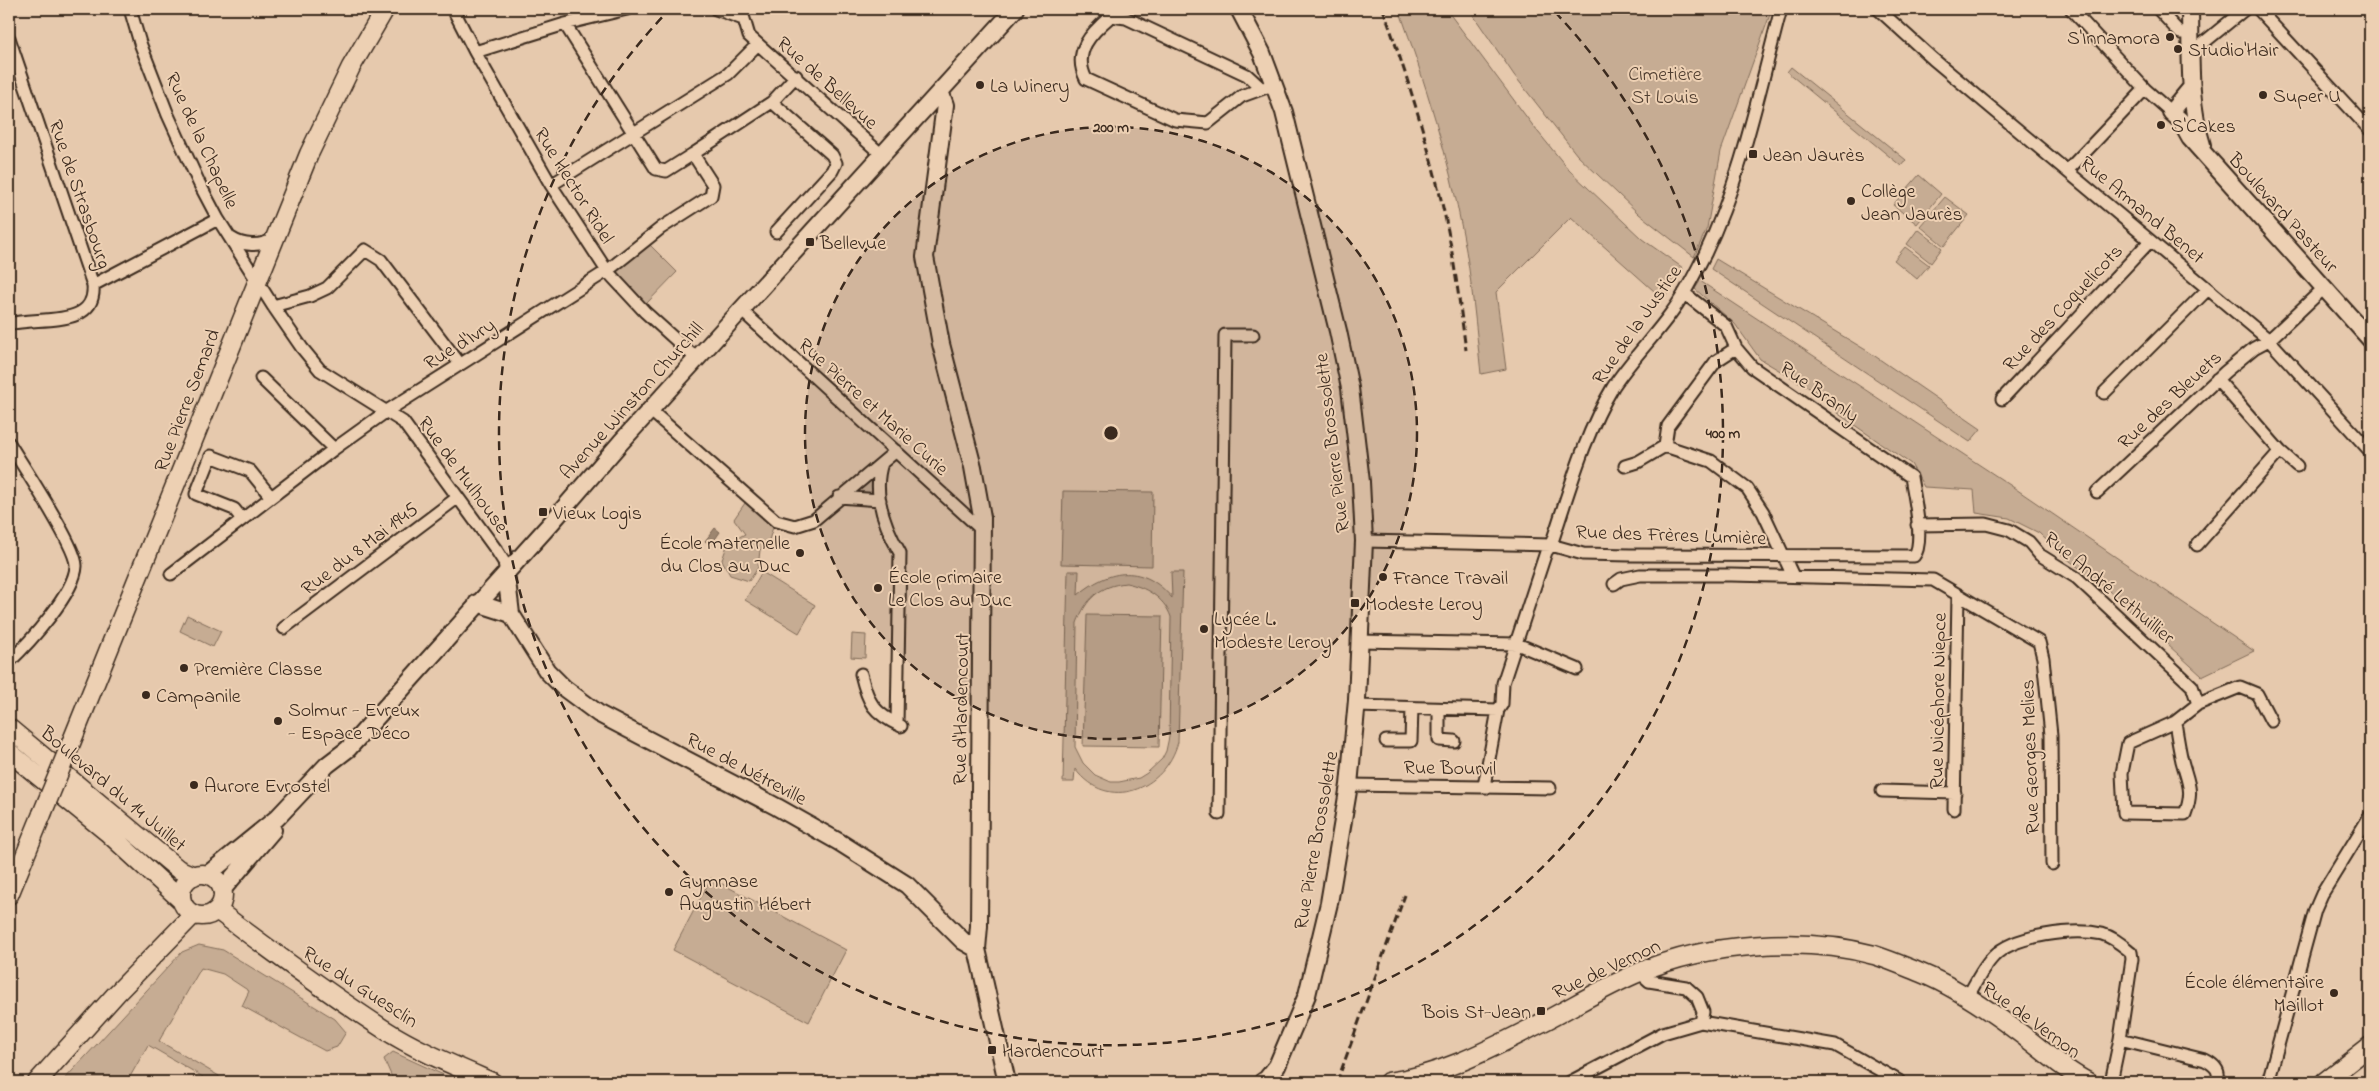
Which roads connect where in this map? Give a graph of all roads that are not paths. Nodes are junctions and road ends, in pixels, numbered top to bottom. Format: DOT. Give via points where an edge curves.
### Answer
graph roads {
  1 [pos="130,9"];
  2 [pos="385,9"];
  3 [pos="453,9"];
  4 [pos="627,9"];
  5 [pos="716,9"];
  6 [pos="1015,9"];
  7 [pos="1239,9"];
  8 [pos="1781,9"];
  9 [pos="1878,9"];
  10 [pos="2071,9"];
  11 [pos="2158,9"];
  12 [pos="2190,9"];
  13 [pos="2245,9"];
  14 [pos="2258,9"];
  15 [pos="742,14"];
  16 [pos="565,24"];
  17 [pos="2190,33"];
  18 [pos="9,38"];
  19 [pos="758,44"];
  20 [pos="475,52"];
  21 [pos="2191,53"];
  22 [pos="796,76"];
  23 [pos="1268,86"];
  24 [pos="2191,88"];
  25 [pos="2145,89"];
  26 [pos="940,91"];
  27 [pos="772,102"];
  28 [pos="924,108"];
  29 [pos="2171,112"];
  30 [pos="942,130"];
  31 [pos="2370,130"];
  32 [pos="633,133"];
  33 [pos="693,154"];
  34 [pos="882,155"];
  35 [pos="2207,158"];
  36 [pos="2068,170"];
  37 [pos="551,184"];
  38 [pos="218,219"];
  39 [pos="776,232"];
  40 [pos="229,237"];
  41 [pos="274,239"];
  42 [pos="2150,241"];
  43 [pos="606,271"];
  44 [pos="257,280"];
  45 [pos="93,285"];
  46 [pos="2324,288"];
  47 [pos="2208,289"];
  48 [pos="1684,293"];
  49 [pos="274,306"];
  50 [pos="741,310"];
  51 [pos="9,324"];
  52 [pos="1253,335"];
  53 [pos="2370,339"];
  54 [pos="2269,340"];
  55 [pos="1736,348"];
  56 [pos="696,359"];
  57 [pos="460,364"];
  58 [pos="261,378"];
  59 [pos="2218,379"];
  60 [pos="2104,393"];
  61 [pos="2002,399"];
  62 [pos="650,410"];
  63 [pos="387,411"];
  64 [pos="9,443"];
  65 [pos="1665,446"];
  66 [pos="334,449"];
  67 [pos="896,451"];
  68 [pos="2280,451"];
  69 [pos="2370,451"];
  70 [pos="882,463"];
  71 [pos="1625,466"];
  72 [pos="2298,466"];
  73 [pos="2097,492"];
  74 [pos="271,497"];
  75 [pos="839,497"];
  76 [pos="457,498"];
  77 [pos="880,500"];
  78 [pos="242,519"];
  79 [pos="1917,525"];
  80 [pos="983,530"];
  81 [pos="1364,541"];
  82 [pos="1551,545"];
  83 [pos="2197,545"];
  84 [pos="1784,557"];
  85 [pos="506,573"];
  86 [pos="171,574"];
  87 [pos="1793,576"];
  88 [pos="1614,584"];
  89 [pos="1958,595"];
  90 [pos="477,603"];
  91 [pos="511,614"];
  92 [pos="284,628"];
  93 [pos="1359,641"];
  94 [pos="1517,644"];
  95 [pos="9,662"];
  96 [pos="1577,669"];
  97 [pos="861,674"];
  98 [pos="2198,704"];
  99 [pos="1356,706"];
  100 [pos="1412,708"];
  101 [pos="1439,708"];
  102 [pos="1498,710"];
  103 [pos="2270,721"];
  104 [pos="2175,722"];
  105 [pos="9,728"];
  106 [pos="9,737"];
  107 [pos="1386,741"];
  108 [pos="1454,741"];
  109 [pos="9,752"];
  110 [pos="48,760"];
  111 [pos="1349,785"];
  112 [pos="1484,786"];
  113 [pos="1550,788"];
  114 [pos="1882,791"];
  115 [pos="1955,793"];
  116 [pos="1954,809"];
  117 [pos="1219,814"];
  118 [pos="2370,816"];
  119 [pos="277,818"];
  120 [pos="2052,864"];
  121 [pos="200,876"];
  122 [pos="222,890"];
  123 [pos="9,895"];
  124 [pos="188,908"];
  125 [pos="216,910"];
  126 [pos="976,949"];
  127 [pos="1640,972"];
  128 [pos="1967,998"];
  129 [pos="1701,1022"];
  130 [pos="2120,1039"];
  131 [pos="2370,1046"];
  132 [pos="1272,1079"];
  133 [pos="1898,1081"];
  134 [pos="37,1082"];
  135 [pos="492,1082"];
  136 [pos="1007,1082"];
  137 [pos="1388,1082"];
  138 [pos="1570,1082"];
  139 [pos="2088,1082"];
  140 [pos="2111,1082"];
  141 [pos="2217,1082"];
  142 [pos="2268,1082"];
  143 [pos="2324,1082"];
  1 -- 38 [label="street, Rue de la Chapelle" via="168,115"];
  2 -- 41 [label="main road, Rue Pierre Semard" via="322,124"];
  3 -- 20 [label="street, Rue Hector Ridel"];
  4 -- 16 [label="street"];
  5 -- 15 [label="street"];
  6 -- 26 [label="main road, Avenue Winston Churchill"];
  7 -- 23 [label="main road, Rue Pierre Brossolette" via="1262,52"];
  8 -- 48 [label="street, Rue de la Justice" via="1726,207"];
  9 -- 36 [label="street, Rue Armand Benet" via="1947,71"];
  10 -- 25 [label="street"];
  11 -- 17 [label="street" via="2180,33"];
  12 -- 17 [label="main road"];
  13 -- 21 [label="street"];
  14 -- 31 [label="street"];
  15 -- 19 [label="street, Rue de Bellevue" via="749,36"];
  16 -- 20 [label="street"];
  16 -- 32 [label="street"];
  17 -- 21 [label="main road"];
  18 -- 45 [label="street, Rue de Strasbourg"];
  19 -- 22 [label="street, Rue de Bellevue"];
  19 -- 32 [label="street" via="728,74"];
  20 -- 37 [label="street, Rue Hector Ridel"];
  21 -- 24 [label="main road"];
  22 -- 27 [label="street"];
  22 -- 34 [label="street, Rue de Bellevue"];
  23 -- 23 [label="street" via="1242,96 1208,124 1175,120 1086,79 1080,62 1085,45 1111,16 1126,18"];
  23 -- 81 [label="main road, Rue Pierre Brossolette" via="1301,174 1338,331 1350,388"];
  24 -- 29 [label="main road"];
  24 -- 35 [label="main road" via="2196,126"];
  25 -- 29 [label="street"];
  25 -- 36 [label="street"];
  26 -- 28 [label="main road, Avenue Winston Churchill"];
  26 -- 30 [label="main road, Rue d'Hardencourt" via="945,105"];
  27 -- 33 [label="street"];
  27 -- 39 [label="street" via="832,154 836,163"];
  28 -- 30 [label="main road"];
  28 -- 34 [label="main road, Avenue Winston Churchill"];
  29 -- 35 [label="main road, Boulevard Pasteur"];
  30 -- 80 [label="main road, Rue d'Hardencourt" via="925,257 941,344 977,483"];
  32 -- 33 [label="street" via="656,169 666,171"];
  32 -- 37 [label="street"];
  33 -- 43 [label="street, Rue d'Ivry" via="713,185 711,196 661,228"];
  34 -- 50 [label="main road, Avenue Winston Churchill"];
  35 -- 46 [label="main road, Boulevard Pasteur"];
  36 -- 42 [label="street, Rue Armand Benet"];
  37 -- 43 [label="street, Rue Hector Ridel"];
  38 -- 40 [label="street, Rue de la Chapelle"];
  38 -- 45 [label="street, Rue de Strasbourg"];
  40 -- 41 [label="street" via="239,243 256,245"];
  40 -- 44 [label="street, Rue de la Chapelle"];
  41 -- 44 [label="main road, Rue Pierre Semard"];
  42 -- 47 [label="street, Rue Armand Benet"];
  42 -- 61 [label="street, Rue des Coquelicots"];
  43 -- 56 [label="street, Rue Hector Ridel"];
  43 -- 57 [label="street, Rue d'Ivry"];
  44 -- 49 [label="street, Rue de Mulhouse"];
  44 -- 123 [label="main road, Rue Pierre Semard, bridge"];
  45 -- 51 [label="street" via="94,298 86,312"];
  46 -- 53 [label="main road, Boulevard Pasteur"];
  46 -- 54 [label="street, Rue des Bleuets"];
  47 -- 54 [label="street, Rue Armand Benet"];
  47 -- 60 [label="street"];
  48 -- 55 [label="street, Rue Branly" via="1726,326"];
  48 -- 82 [label="street, Rue de la Justice" via="1614,386 1597,417"];
  49 -- 57 [label="street" via="327,288 365,250 382,260"];
  49 -- 63 [label="street, Rue de Mulhouse" via="320,370"];
  50 -- 56 [label="main road, Avenue Winston Churchill"];
  50 -- 67 [label="street, Rue Pierre et Marie Curie"];
  52 -- 117 [label="street" via="1225,335"];
  54 -- 59 [label="street, Rue des Bleuets" via="2254,348"];
  54 -- 69 [label="street, Rue Armand Benet"];
  55 -- 65 [label="street" via="1716,361 1668,426"];
  55 -- 79 [label="street, Rue Branly" via="1752,367 1911,477"];
  56 -- 62 [label="main road, Avenue Winston Churchill"];
  57 -- 63 [label="street, Rue d'Ivry"];
  58 -- 66 [label="street"];
  59 -- 68 [label="street"];
  59 -- 73 [label="street, Rue des Bleuets"];
  62 -- 75 [label="street" via="776,522 795,526 814,520"];
  62 -- 85 [label="main road, Avenue Winston Churchill"];
  63 -- 66 [label="street, Rue d'Ivry"];
  63 -- 76 [label="street, Rue de Mulhouse" via="403,422"];
  64 -- 95 [label="street" via="70,545 76,566 67,593"];
  65 -- 71 [label="street"];
  65 -- 84 [label="street" via="1712,461 1747,488 1763,512"];
  66 -- 74 [label="street, Rue d'Ivry"];
  67 -- 70 [label="street"];
  67 -- 80 [label="street, Rue Pierre et Marie Curie"];
  68 -- 72 [label="street"];
  68 -- 83 [label="street"];
  70 -- 75 [label="street"];
  70 -- 77 [label="street" via="879,470"];
  74 -- 78 [label="street, Rue d'Ivry"];
  74 -- 78 [label="street" via="250,471 211,456 196,494 234,509"];
  75 -- 77 [label="street"];
  76 -- 85 [label="street, Rue de Mulhouse" via="497,551"];
  76 -- 92 [label="street, Rue du 8 Mai 1945"];
  77 -- 97 [label="street" via="886,530 900,553 899,725 878,712 867,700"];
  78 -- 86 [label="street, Rue d'Ivry"];
  79 -- 84 [label="street, Rue des Frères Lumière" via="1918,551 1914,556"];
  79 -- 98 [label="street, Rue André Lethuillier" via="1986,524 2010,530 2040,555 2077,578 2167,660 2192,686"];
  80 -- 126 [label="main road, Rue d'Hardencourt" via="979,926"];
  81 -- 82 [label="street, Rue des Frères Lumière"];
  81 -- 93 [label="main road, Rue Pierre Brossolette"];
  82 -- 84 [label="street, Rue des Frères Lumière" via="1583,554"];
  82 -- 94 [label="street, Rue de la Justice"];
  84 -- 87 [label="street"];
  85 -- 90 [label="main road, Avenue Winston Churchill"];
  85 -- 91 [label="main road, Rue de Nétreville"];
  87 -- 88 [label="street, Rue Georges Melies" via="1640,575"];
  87 -- 89 [label="street, Rue Georges Melies" via="1933,580"];
  89 -- 115 [label="street, Rue Nicéphore Niepce"];
  89 -- 120 [label="street, Rue Georges Melies" via="2039,642 2044,658 2051,734"];
  90 -- 91 [label="main road"];
  90 -- 119 [label="main road, Avenue Winston Churchill" via="348,749 327,764"];
  91 -- 126 [label="main road, Rue de Nétreville" via="547,671 599,714 839,842 907,885 969,946"];
  93 -- 94 [label="street"];
  93 -- 99 [label="main road, Rue Pierre Brossolette"];
  94 -- 96 [label="street"];
  94 -- 102 [label="street, Rue de la Justice" via="1503,683 1502,704"];
  98 -- 103 [label="street" via="2240,687 2257,694"];
  98 -- 104 [label="street"];
  99 -- 100 [label="street"];
  99 -- 111 [label="main road, Rue Pierre Brossolette"];
  100 -- 101 [label="street"];
  100 -- 107 [label="street" via="1411,741"];
  101 -- 102 [label="street"];
  101 -- 108 [label="street" via="1439,740"];
  102 -- 112 [label="street, Rue de la Justice"];
  104 -- 104 [label="street" via="2182,762 2190,782 2191,800 2185,814 2124,813 2122,773 2128,743"];
  105 -- 110 [label="main road, Boulevard du 14 Juillet"];
  106 -- 110 [label="main road" via="26,751"];
  109 -- 124 [label="main road, Boulevard du 14 Juillet" via="107,832"];
  110 -- 121 [label="main road, Boulevard du 14 Juillet" via="178,869"];
  111 -- 112 [label="street, Rue Bourvil"];
  111 -- 132 [label="main road, Rue Pierre Brossolette" via="1329,903 1307,995"];
  112 -- 113 [label="street, Rue Bourvil"];
  114 -- 115 [label="street"];
  115 -- 116 [label="street, Rue Nicéphore Niepce"];
  118 -- 142 [label="street" via="2315,910"];
  119 -- 121 [label="main road"];
  119 -- 122 [label="main road" via="272,834"];
  121 -- 122 [label="main road" via="216,880"];
  121 -- 124 [label="main road" via="189,880 182,889"];
  122 -- 125 [label="main road" via="222,901"];
  124 -- 125 [label="main road" via="206,916"];
  124 -- 134 [label="main road"];
  125 -- 135 [label="main road, Rue du Guesclin" via="329,994 382,1028 429,1054"];
  126 -- 136 [label="main road, Rue d'Hardencourt"];
  127 -- 128 [label="main road, Rue de Vernon" via="1712,951 1765,945 1820,946 1874,955 1930,977"];
  127 -- 129 [label="street" via="1649,981 1686,987 1704,1012"];
  127 -- 137 [label="main road, Rue de Vernon" via="1446,1068"];
  128 -- 130 [label="street" via="1995,955 2008,946 2054,933 2103,934 2131,952"];
  128 -- 139 [label="main road, Rue de Vernon" via="2013,1028 2071,1074"];
  129 -- 133 [label="street" via="1835,1045"];
  129 -- 138 [label="street" via="1663,1033"];
  130 -- 140 [label="street"];
  130 -- 141 [label="street" via="2205,1060 2218,1071"];
  131 -- 143 [label="main road"];
}
